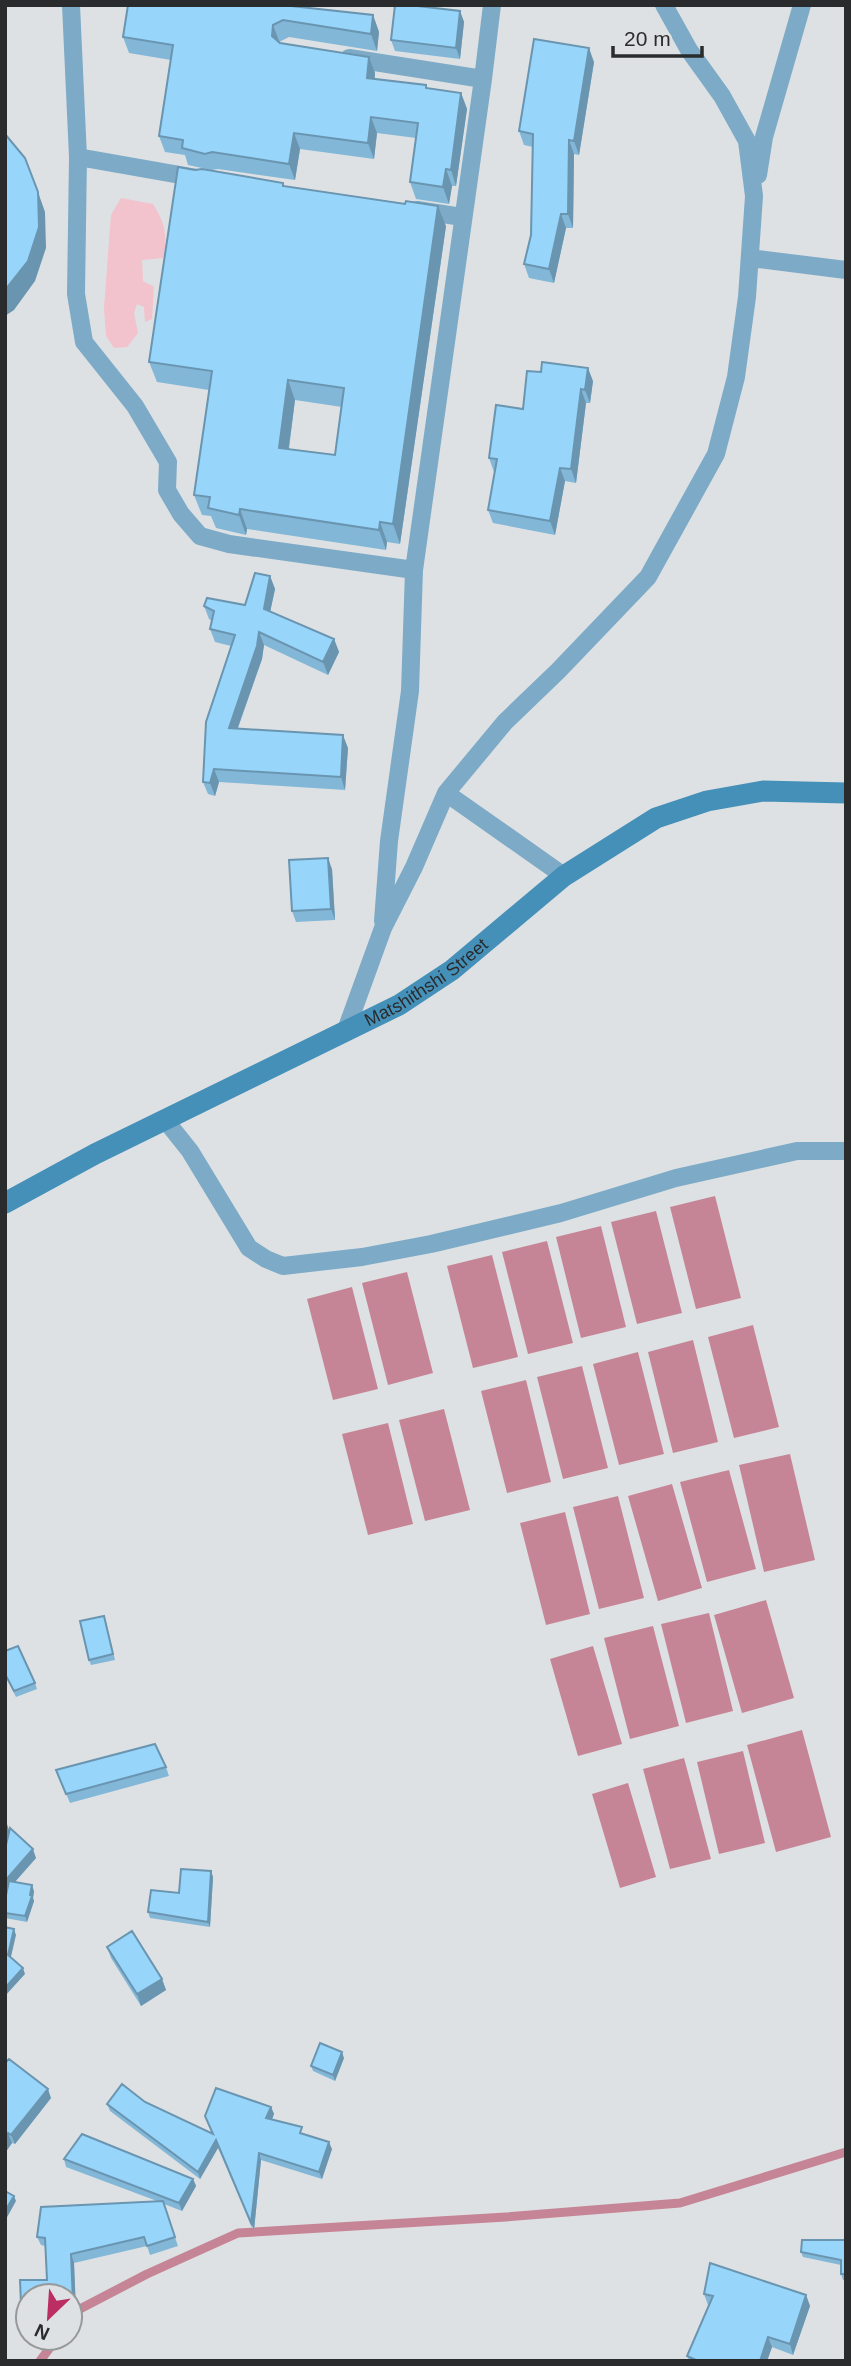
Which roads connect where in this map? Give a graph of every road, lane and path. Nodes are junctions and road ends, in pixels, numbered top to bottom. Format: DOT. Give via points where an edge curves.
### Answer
graph roads {
  1 [pos="71,5"];
  2 [pos="492,5"];
  3 [pos="664,5"];
  4 [pos="802,5"];
  5 [pos="327,54"];
  6 [pos="483,79"];
  7 [pos="78,157"];
  8 [pos="204,179"];
  9 [pos="754,196"];
  10 [pos="394,207"];
  11 [pos="462,217"];
  12 [pos="750,258"];
  13 [pos="846,270"];
  14 [pos="414,570"];
  15 [pos="446,793"];
  16 [pos="846,793"];
  17 [pos="564,876"];
  18 [pos="383,928"];
  19 [pos="346,1030"];
  20 [pos="166,1121"];
  21 [pos="846,1151"];
  22 [pos="5,1203"];
  1 -- 7 [label="lane"];
  2 -- 6 [label="lane"];
  3 -- 9 [label="lane" via="747,141"];
  4 -- 9 [label="lane" via="764,136"];
  5 -- 6 [label="lane"];
  6 -- 11 [label="lane"];
  7 -- 8 [label="lane"];
  7 -- 14 [label="lane" via="76,294 84,342 135,406 168,462 167,490 181,514 200,536 229,544"];
  9 -- 12 [label="lane"];
  10 -- 11 [label="lane"];
  11 -- 14 [label="lane"];
  12 -- 13 [label="lane"];
  12 -- 15 [label="lane" via="736,377 716,454 648,577 505,722"];
  14 -- 18 [label="lane" via="410,691 389,841"];
  15 -- 17 [label="lane"];
  15 -- 18 [label="lane"];
  16 -- 17 [label="main road, Matshithshi Street" via="763,790 707,801 656,818"];
  17 -- 19 [label="main road, Matshithshi Street" via="452,970 399,1005"];
  18 -- 19 [label="lane"];
  19 -- 20 [label="main road, Matshithshi Street"];
  20 -- 21 [label="lane" via="190,1150 249,1248 283,1266 431,1244 561,1213 676,1178 797,1151"];
  20 -- 22 [label="main road, Matshithshi Street"];
}
